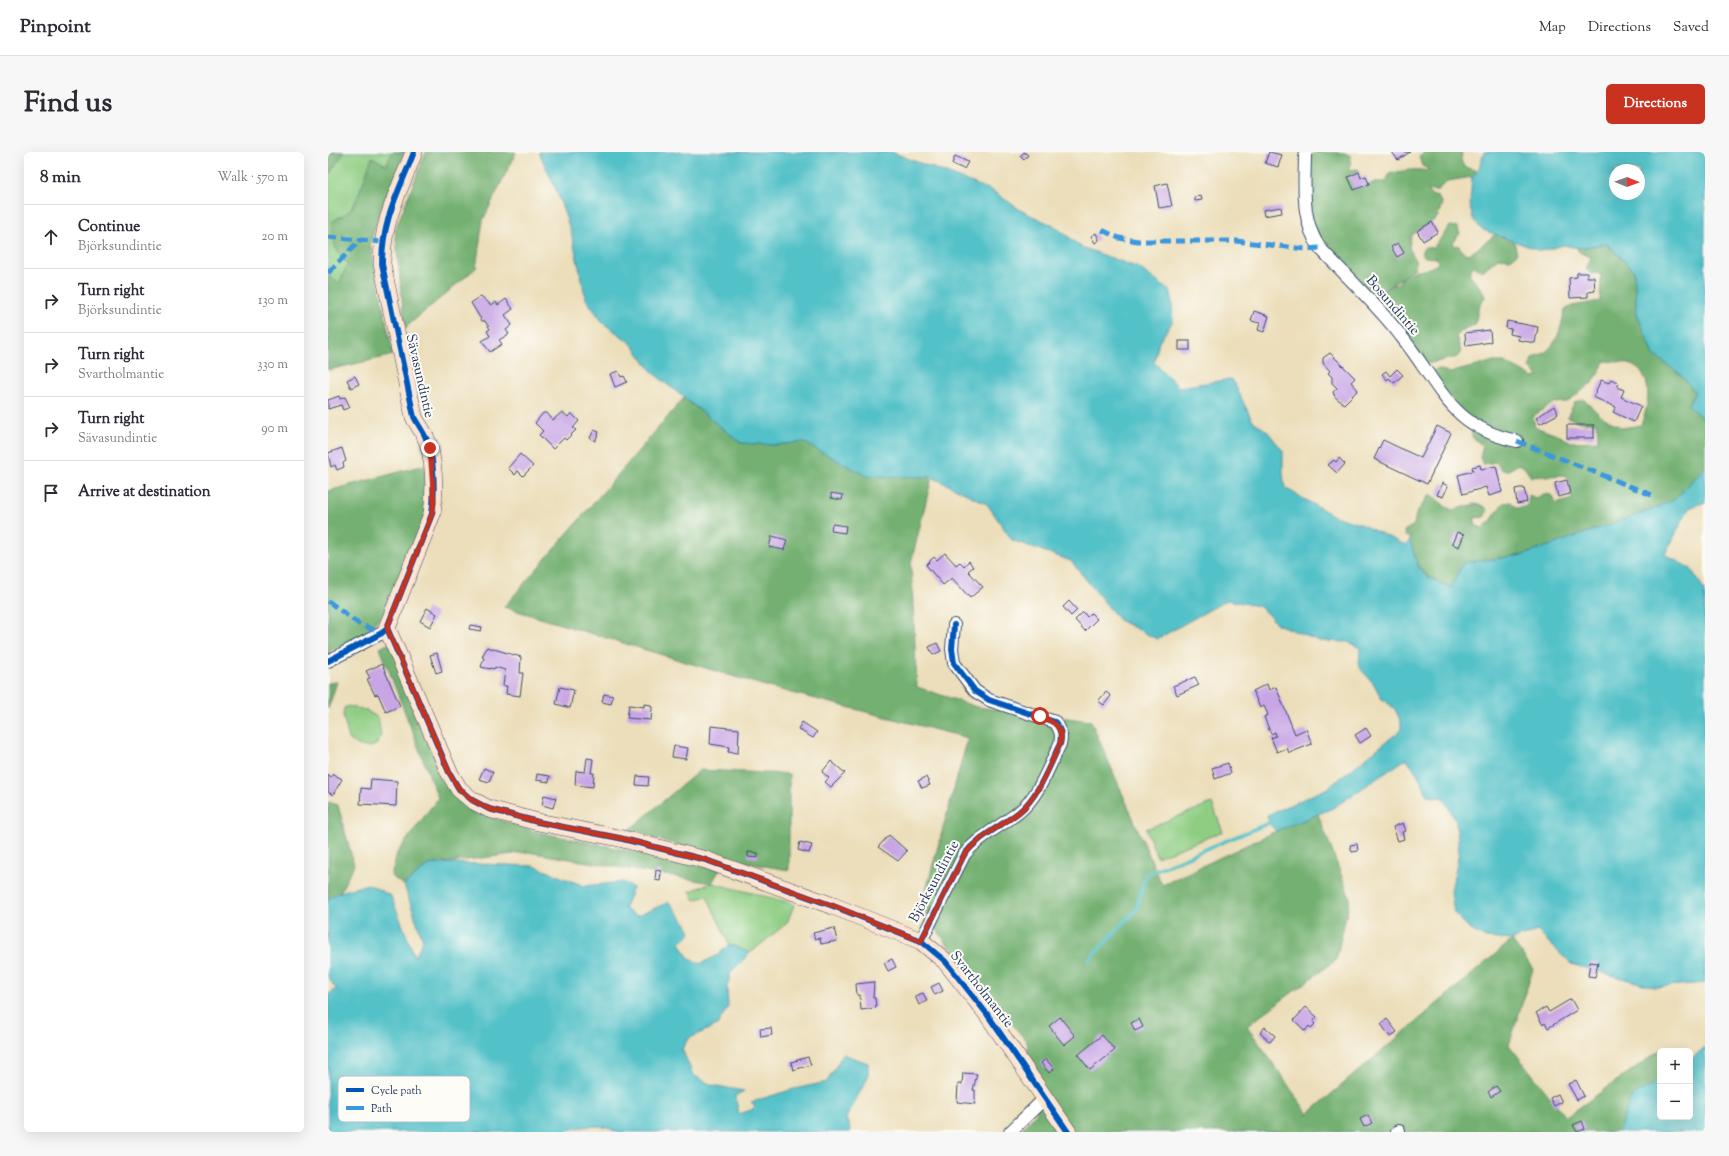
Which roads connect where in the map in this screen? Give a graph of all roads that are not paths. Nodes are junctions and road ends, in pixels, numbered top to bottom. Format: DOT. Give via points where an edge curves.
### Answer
graph roads {
  1 [pos="414,152"];
  2 [pos="1305,152"];
  3 [pos="1517,441"];
  4 [pos="954,625"];
  5 [pos="387,628"];
  6 [pos="328,661"];
  7 [pos="921,941"];
  8 [pos="1044,1099"];
  9 [pos="1010,1132"];
  10 [pos="1068,1132"];
  1 -- 5 [label="street, Sävasundintie" via="391,208 382,242 382,264 414,417 430,448 434,503"];
  2 -- 3 [label="street, Bosundintie" via="1305,206 1313,239 1402,337 1446,400 1468,422"];
  4 -- 7 [label="street, Björksundintie" via="954,663 975,691 989,700 1054,722 1062,736 1031,800 1019,812 973,844 964,855"];
  5 -- 6 [label="street"];
  5 -- 7 [label="street, Svartholmantie" via="449,772 459,789 472,800 489,809 538,822 620,838 706,860 834,906"];
  7 -- 8 [label="street, Svartholmantie" via="950,967 987,1014"];
  8 -- 9 [label="street"];
  8 -- 10 [label="street, Svartholmantie"];
}
